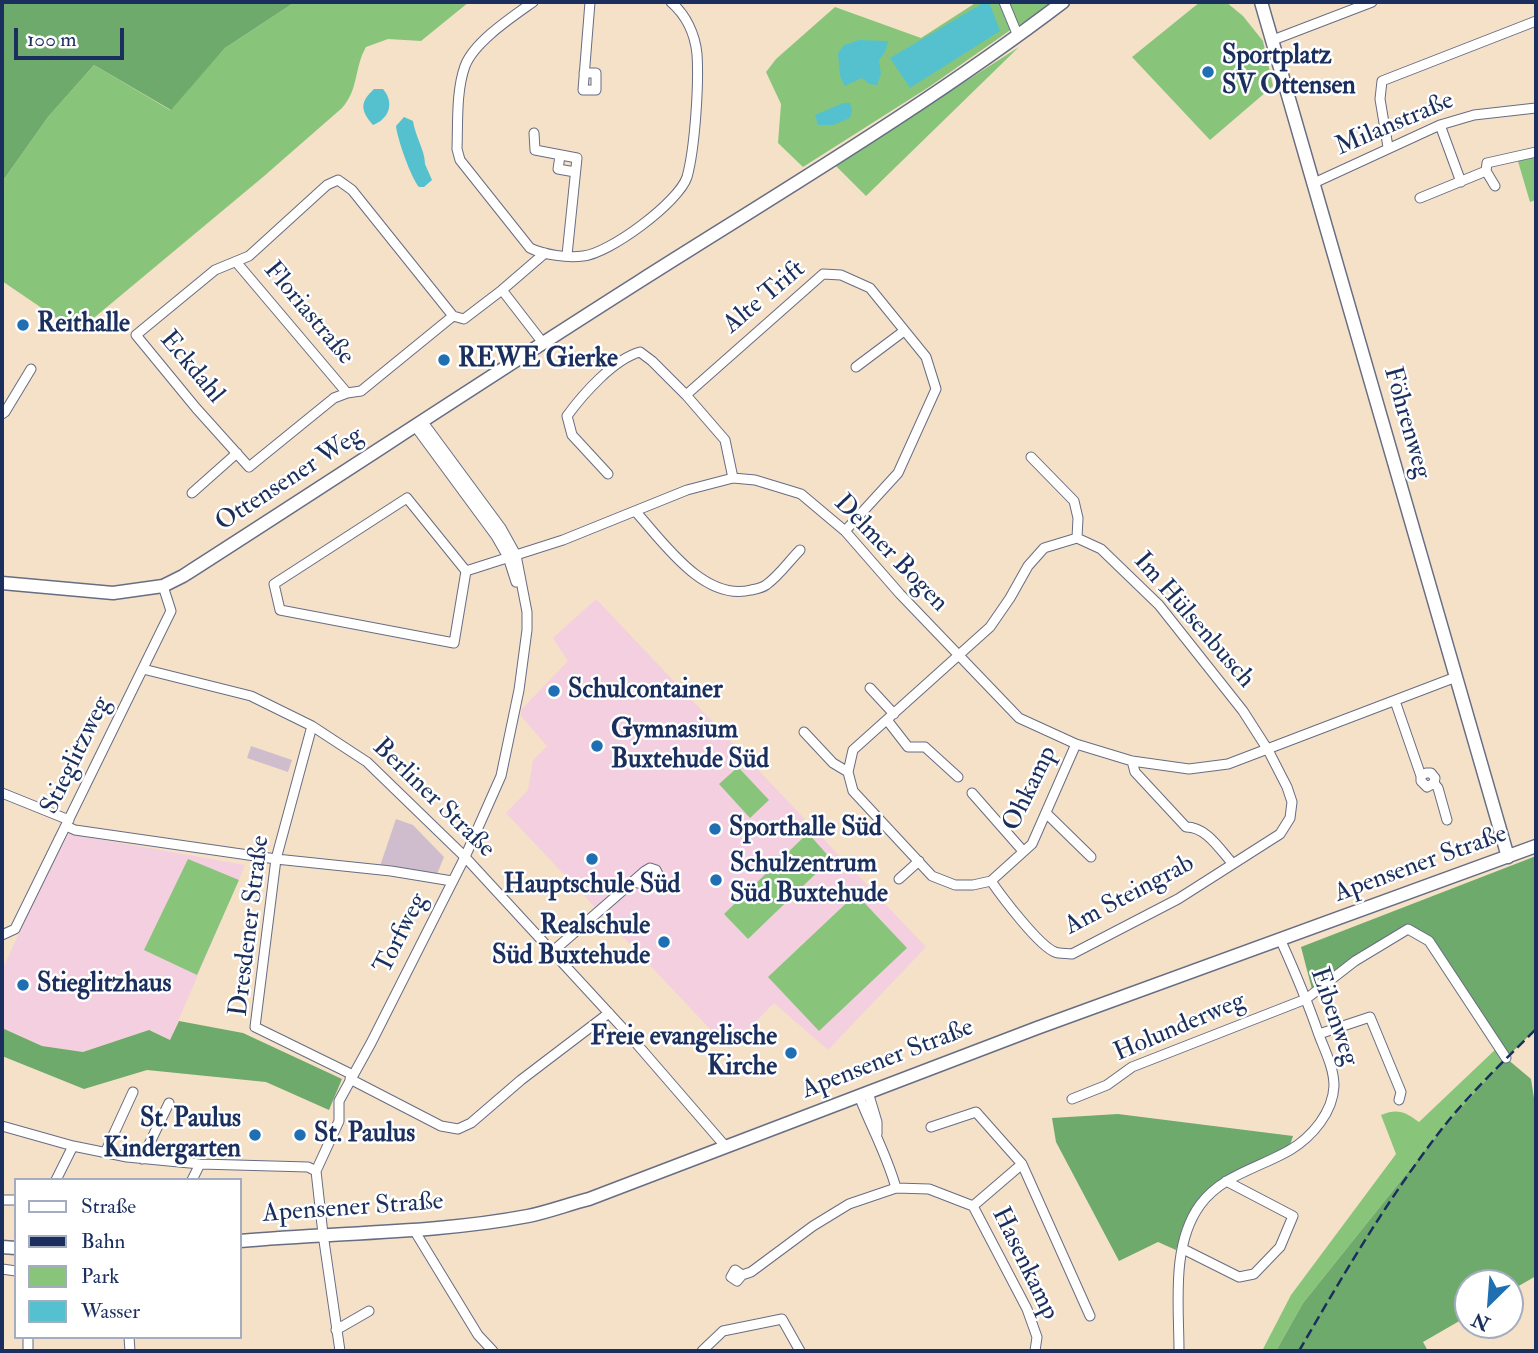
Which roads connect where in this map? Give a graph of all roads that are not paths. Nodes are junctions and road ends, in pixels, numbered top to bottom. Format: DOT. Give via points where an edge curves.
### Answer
graph roads {
  1 [pos="533,2"];
  2 [pos="590,2"];
  3 [pos="671,2"];
  4 [pos="1004,2"];
  5 [pos="1063,2"];
  6 [pos="1261,2"];
  7 [pos="1372,2"];
  8 [pos="1536,21"];
  9 [pos="1018,36"];
  10 [pos="1273,40"];
  11 [pos="583,90"];
  12 [pos="1536,108"];
  13 [pos="1440,125"];
  14 [pos="534,133"];
  15 [pos="1388,147"];
  16 [pos="1536,152"];
  17 [pos="560,156"];
  18 [pos="1486,171"];
  19 [pos="575,172"];
  20 [pos="1461,182"];
  21 [pos="1314,183"];
  22 [pos="1495,186"];
  23 [pos="1420,198"];
  24 [pos="545,253"];
  25 [pos="567,255"];
  26 [pos="237,262"];
  27 [pos="502,290"];
  28 [pos="453,316"];
  29 [pos="904,331"];
  30 [pos="543,343"];
  31 [pos="856,367"];
  32 [pos="31,369"];
  33 [pos="347,393"];
  34 [pos="687,395"];
  35 [pos="2,414"];
  36 [pos="419,423"];
  37 [pos="237,453"];
  38 [pos="1031,457"];
  39 [pos="608,474"];
  40 [pos="733,478"];
  41 [pos="192,493"];
  42 [pos="636,512"];
  43 [pos="845,531"];
  44 [pos="1077,538"];
  45 [pos="800,550"];
  46 [pos="512,556"];
  47 [pos="466,571"];
  48 [pos="2,583"];
  49 [pos="163,586"];
  50 [pos="959,657"];
  51 [pos="143,669"];
  52 [pos="1456,677"];
  53 [pos="870,688"];
  54 [pos="1395,701"];
  55 [pos="891,717"];
  56 [pos="312,726"];
  57 [pos="804,732"];
  58 [pos="1076,744"];
  59 [pos="1268,750"];
  60 [pos="1132,761"];
  61 [pos="848,772"];
  62 [pos="958,777"];
  63 [pos="2,793"];
  64 [pos="972,793"];
  65 [pos="1046,813"];
  66 [pos="1447,820"];
  67 [pos="68,823"];
  68 [pos="1536,846"];
  69 [pos="1023,851"];
  70 [pos="465,857"];
  71 [pos="1091,857"];
  72 [pos="1508,857"];
  73 [pos="276,859"];
  74 [pos="919,861"];
  75 [pos="1233,864"];
  76 [pos="899,879"];
  77 [pos="452,881"];
  78 [pos="991,881"];
  79 [pos="632,882"];
  80 [pos="2,935"];
  81 [pos="1281,941"];
  82 [pos="552,952"];
  83 [pos="1306,999"];
  84 [pos="609,1013"];
  85 [pos="1319,1034"];
  86 [pos="1506,1058"];
  87 [pos="351,1077"];
  88 [pos="133,1092"];
  89 [pos="864,1094"];
  90 [pos="1072,1099"];
  91 [pos="1399,1100"];
  92 [pos="169,1102"];
  93 [pos="2,1126"];
  94 [pos="931,1127"];
  95 [pos="73,1146"];
  96 [pos="726,1147"];
  97 [pos="105,1153"];
  98 [pos="142,1159"];
  99 [pos="200,1164"];
  100 [pos="1022,1164"];
  101 [pos="316,1171"];
  102 [pos="57,1178"];
  103 [pos="193,1178"];
  104 [pos="1226,1181"];
  105 [pos="896,1188"];
  106 [pos="973,1206"];
  107 [pos="414,1230"];
  108 [pos="323,1234"];
  109 [pos="242,1241"];
  110 [pos="1183,1249"];
  111 [pos="742,1275"];
  112 [pos="369,1311"];
  113 [pos="1090,1316"];
  114 [pos="336,1330"];
  115 [pos="340,1351"];
  116 [pos="493,1351"];
  117 [pos="702,1351"];
  118 [pos="800,1351"];
  119 [pos="1035,1351"];
  120 [pos="1179,1351"];
  1 -- 24 [label="street" via="469,58 462,80 457,149 460,160 530,248"];
  2 -- 11 [label="street"];
  3 -- 25 [label="street" via="686,18 698,54 687,177 663,210 614,243 583,257"];
  4 -- 9 [label="street"];
  5 -- 9 [label="street, Ottensener Weg"];
  6 -- 10 [label="street, Föhrenweg"];
  7 -- 10 [label="street"];
  8 -- 15 [label="street" via="1382,81 1380,99"];
  9 -- 30 [label="street, Ottensener Weg"];
  10 -- 21 [label="street, Föhrenweg"];
  12 -- 13 [label="street, Milanstraße" via="1474,115"];
  13 -- 15 [label="street, Milanstraße"];
  13 -- 20 [label="street"];
  14 -- 17 [label="street" via="535,150"];
  15 -- 21 [label="street, Milanstraße"];
  16 -- 18 [label="street" via="1487,163"];
  17 -- 19 [label="street" via="576,158"];
  17 -- 19 [label="street" via="558,169"];
  18 -- 20 [label="street"];
  18 -- 22 [label="street"];
  19 -- 25 [label="street"];
  20 -- 23 [label="street"];
  21 -- 52 [label="street, Föhrenweg"];
  24 -- 25 [label="street"];
  24 -- 27 [label="street"];
  26 -- 28 [label="street, Eckdahl" via="250,256 338,180 352,190"];
  26 -- 33 [label="street, Floriastraße"];
  26 -- 37 [label="street, Eckdahl" via="215,271 136,335"];
  27 -- 28 [label="street" via="464,319"];
  27 -- 30 [label="street"];
  28 -- 33 [label="street" via="361,391"];
  29 -- 31 [label="street"];
  29 -- 34 [label="street, Alte Trift" via="870,288 841,275 823,275"];
  29 -- 43 [label="street, Alte Trift" via="926,357 936,389 898,473"];
  30 -- 36 [label="street, Ottensener Weg"];
  32 -- 35 [label="street"];
  33 -- 37 [label="street" via="334,398 249,467"];
  34 -- 39 [label="street" via="640,352 626,355 579,399 567,416 572,435"];
  34 -- 40 [label="street" via="725,440"];
  36 -- 46 [label="street, Torfweg" via="501,528"];
  36 -- 49 [label="street, Ottensener Weg"];
  37 -- 41 [label="street"];
  38 -- 44 [label="street" via="1073,501"];
  40 -- 42 [label="street, Delmer Bogen" via="687,490"];
  40 -- 43 [label="street, Delmer Bogen" via="801,494"];
  42 -- 45 [label="street" via="694,575 727,590 765,587"];
  42 -- 46 [label="street, Delmer Bogen"];
  43 -- 50 [label="street, Delmer Bogen"];
  44 -- 50 [label="street" via="1044,548 990,627"];
  44 -- 59 [label="street, Im Hülsenbusch" via="1101,549 1159,605"];
  46 -- 47 [label="street, Delmer Bogen"];
  46 -- 70 [label="street, Torfweg" via="524,649 519,690 501,776"];
  47 -- 47 [label="street" via="407,498 274,584 280,610 454,643"];
  48 -- 49 [label="street, Ottensener Weg" via="113,593"];
  49 -- 51 [label="street, Stieglitzweg" via="171,611"];
  50 -- 55 [label="street"];
  50 -- 58 [label="street, Delmer Bogen" via="1019,718"];
  51 -- 56 [label="street, Berliner Straße" via="251,696"];
  51 -- 67 [label="street, Stieglitzweg"];
  52 -- 54 [label="street, Delmer Bogen"];
  52 -- 72 [label="street, Föhrenweg"];
  53 -- 55 [label="street"];
  54 -- 59 [label="street, Delmer Bogen"];
  54 -- 66 [label="street" via="1421,781 1438,788"];
  55 -- 61 [label="street" via="853,750"];
  55 -- 62 [label="street" via="908,747 925,747"];
  56 -- 70 [label="street, Berliner Straße" via="377,771"];
  56 -- 73 [label="street, Dresdener Straße"];
  57 -- 61 [label="street"];
  58 -- 60 [label="street, Delmer Bogen"];
  58 -- 65 [label="street, Ohkamp"];
  59 -- 60 [label="street, Delmer Bogen" via="1228,764 1189,769"];
  59 -- 75 [label="street, Am Steingrab" via="1292,802 1290,818 1280,834"];
  60 -- 75 [label="street, Am Steingrab" via="1135,772 1186,827 1206,833"];
  61 -- 74 [label="street" via="853,791"];
  63 -- 67 [label="street"];
  64 -- 69 [label="street, Ohkamp"];
  65 -- 69 [label="street, Ohkamp" via="1032,844"];
  65 -- 71 [label="street, Am Steingrab"];
  67 -- 73 [label="street" via="75,830"];
  67 -- 80 [label="street, Stieglitzweg" via="15,929"];
  68 -- 72 [label="street, Apensener Straße"];
  69 -- 78 [label="street, Ohkamp"];
  70 -- 77 [label="street, Torfweg"];
  70 -- 82 [label="street, Berliner Straße"];
  72 -- 81 [label="street, Apensener Straße"];
  73 -- 77 [label="street"];
  73 -- 87 [label="street, Dresdener Straße" via="254,1027"];
  74 -- 76 [label="street"];
  74 -- 78 [label="street" via="932,876 955,885"];
  75 -- 78 [label="street, Am Steingrab" via="1178,899 1072,954 1054,952"];
  77 -- 87 [label="street, Torfweg"];
  79 -- 82 [label="street"];
  81 -- 83 [label="street, Eibenweg"];
  81 -- 89 [label="street, Apensener Straße"];
  82 -- 84 [label="street, Berliner Straße"];
  83 -- 85 [label="street, Eibenweg"];
  83 -- 86 [label="street, Holunderweg" via="1355,961 1408,929 1429,941"];
  83 -- 90 [label="street, Holunderweg" via="1132,1067 1107,1085"];
  84 -- 87 [label="street" via="458,1129 441,1126"];
  84 -- 96 [label="street, Berliner Straße"];
  85 -- 91 [label="street" via="1370,1017 1401,1092"];
  85 -- 104 [label="street, Eibenweg" via="1334,1089 1318,1126 1292,1149"];
  87 -- 101 [label="street, Torfweg" via="339,1101 339,1121"];
  88 -- 97 [label="street"];
  89 -- 96 [label="street, Apensener Straße"];
  89 -- 105 [label="street" via="870,1124"];
  92 -- 98 [label="street"];
  93 -- 95 [label="street"];
  94 -- 100 [label="street" via="976,1112"];
  95 -- 97 [label="street"];
  95 -- 102 [label="street"];
  96 -- 107 [label="street, Apensener Straße" via="589,1199 528,1216"];
  97 -- 98 [label="street"];
  98 -- 99 [label="street"];
  99 -- 101 [label="street" via="308,1167"];
  99 -- 103 [label="street"];
  100 -- 106 [label="street"];
  100 -- 113 [label="street"];
  101 -- 108 [label="street"];
  104 -- 110 [label="street, Eibenweg" via="1199,1208"];
  104 -- 110 [label="street" via="1293,1216 1280,1247 1254,1275 1239,1277"];
  105 -- 106 [label="street, Hasenkamp" via="929,1189"];
  105 -- 111 [label="street" via="849,1204"];
  106 -- 119 [label="street, Hasenkamp" via="1027,1309 1037,1336"];
  107 -- 108 [label="street, Apensener Straße"];
  107 -- 116 [label="street" via="478,1335"];
  108 -- 109 [label="street, Apensener Straße"];
  108 -- 114 [label="street"];
  110 -- 120 [label="street, Eibenweg"];
  112 -- 114 [label="street"];
  114 -- 115 [label="street"];
  117 -- 118 [label="street" via="723,1331 782,1319"];
}
